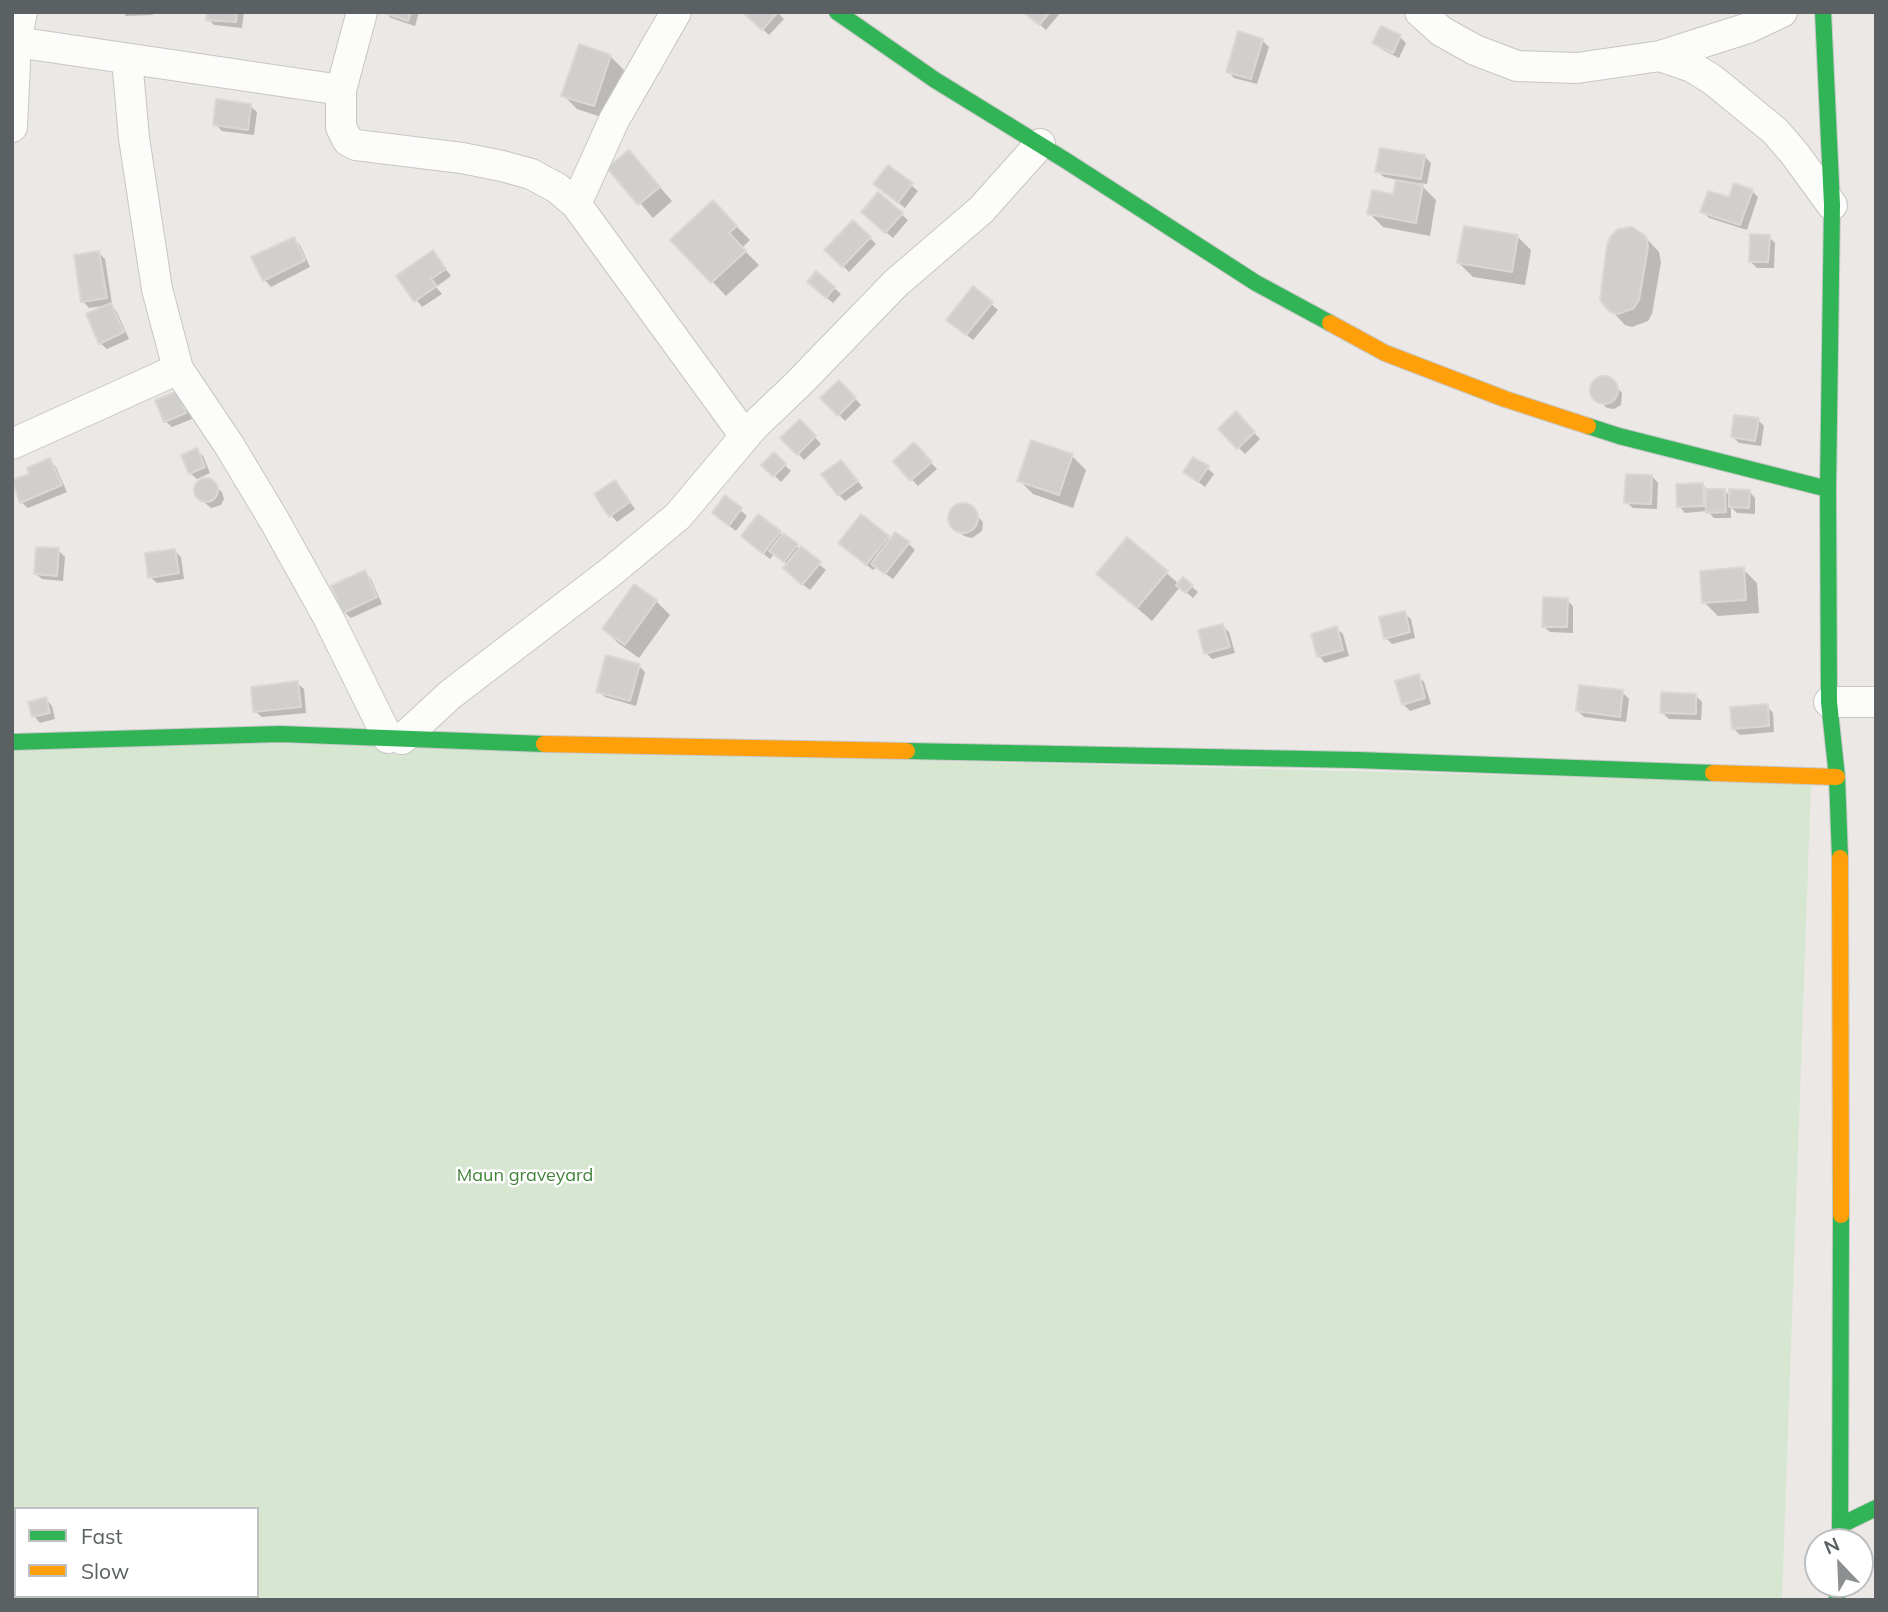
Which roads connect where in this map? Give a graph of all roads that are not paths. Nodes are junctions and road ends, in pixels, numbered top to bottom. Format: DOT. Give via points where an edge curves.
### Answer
graph roads {
  1 [pos="22,12"];
  2 [pos="362,12"];
  3 [pos="676,12"];
  4 [pos="837,12"];
  5 [pos="1420,12"];
  6 [pos="1782,12"];
  7 [pos="1823,12"];
  8 [pos="16,42"];
  9 [pos="1660,56"];
  10 [pos="127,59"];
  11 [pos="341,90"];
  12 [pos="12,127"];
  13 [pos="1040,144"];
  14 [pos="576,204"];
  15 [pos="1832,205"];
  16 [pos="178,369"];
  17 [pos="745,436"];
  18 [pos="12,444"];
  19 [pos="1828,489"];
  20 [pos="1829,702"];
  21 [pos="1876,702"];
  22 [pos="395,739"];
  23 [pos="12,742"];
  24 [pos="1837,777"];
  25 [pos="1876,1508"];
  26 [pos="1841,1525"];
  27 [pos="1841,1528"];
  1 -- 8 [label="street"];
  2 -- 11 [label="street"];
  3 -- 14 [label="street" via="614,121"];
  4 -- 13 [label="street" via="935,80"];
  5 -- 9 [label="street" via="1441,31 1475,50 1517,66 1577,68"];
  6 -- 9 [label="street" via="1748,28"];
  7 -- 15 [label="street"];
  8 -- 10 [label="street"];
  8 -- 12 [label="street"];
  9 -- 15 [label="street" via="1713,80 1775,131"];
  10 -- 11 [label="street"];
  10 -- 16 [label="street" via="157,289"];
  11 -- 14 [label="street" via="341,127 348,141 356,145 502,166 531,174"];
  13 -- 17 [label="street" via="981,210 896,283"];
  13 -- 19 [label="street" via="1256,284 1384,353 1619,436"];
  14 -- 17 [label="street"];
  15 -- 19 [label="street"];
  16 -- 18 [label="street"];
  16 -- 22 [label="street" via="274,520"];
  17 -- 22 [label="street" via="678,516"];
  19 -- 20 [label="street"];
  20 -- 21 [label="street"];
  20 -- 24 [label="street"];
  22 -- 23 [label="street" via="280,734"];
  22 -- 24 [label="street" via="1356,760"];
  24 -- 26 [label="street"];
  25 -- 26 [label="street"];
  26 -- 27 [label="street"];
}
